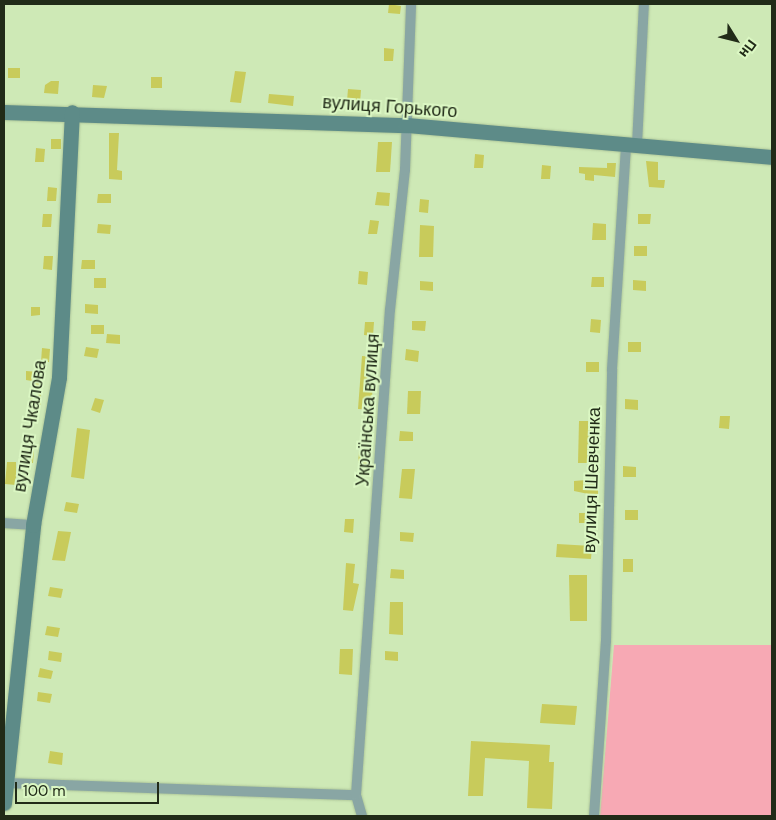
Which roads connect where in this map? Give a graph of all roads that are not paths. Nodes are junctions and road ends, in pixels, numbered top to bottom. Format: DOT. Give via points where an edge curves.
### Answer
graph roads {
  1 [pos="411,4"];
  2 [pos="644,4"];
  3 [pos="4,112"];
  4 [pos="72,112"];
  5 [pos="406,126"];
  6 [pos="632,145"];
  7 [pos="772,157"];
  8 [pos="4,523"];
  9 [pos="33,525"];
  10 [pos="5,783"];
  11 [pos="356,795"];
  12 [pos="4,803"];
  13 [pos="362,816"];
  14 [pos="594,816"];
  1 -- 5 [label="street, Українська вулиця"];
  2 -- 6 [label="street, вулиця Шевченка"];
  3 -- 4 [label="street, вулиця Горького"];
  4 -- 5 [label="street, вулиця Горького"];
  4 -- 9 [label="street, вулиця Чкалова" via="59,377"];
  5 -- 6 [label="street, вулиця Горького"];
  5 -- 11 [label="street, Українська вулиця"];
  6 -- 7 [label="street, вулиця Горького"];
  6 -- 14 [label="street, вулиця Шевченка" via="611,406 606,641"];
  8 -- 9 [label="street"];
  9 -- 10 [label="street, вулиця Чкалова"];
  10 -- 11 [label="street"];
  10 -- 12 [label="street, вулиця Чкалова"];
  11 -- 13 [label="street, Українська вулиця"];
}
